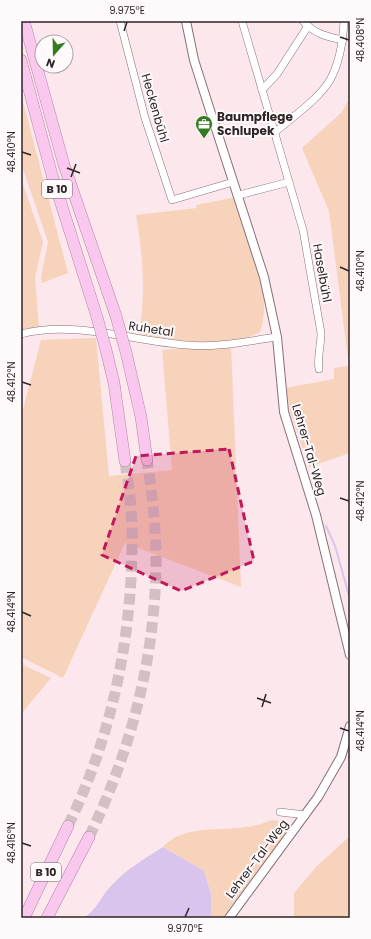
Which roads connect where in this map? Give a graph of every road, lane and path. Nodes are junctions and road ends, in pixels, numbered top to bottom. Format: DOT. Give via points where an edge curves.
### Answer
graph roads {
  1 [pos="24,21"];
  2 [pos="120,21"];
  3 [pos="186,21"];
  4 [pos="242,21"];
  5 [pos="344,21"];
  6 [pos="305,24"];
  7 [pos="343,40"];
  8 [pos="21,60"];
  9 [pos="262,90"];
  10 [pos="274,133"];
  11 [pos="233,182"];
  12 [pos="289,182"];
  13 [pos="239,195"];
  14 [pos="21,334"];
  15 [pos="277,337"];
  16 [pos="319,369"];
  17 [pos="147,460"];
  18 [pos="125,461"];
  19 [pos="350,655"];
  20 [pos="350,726"];
  21 [pos="280,812"];
  22 [pos="305,815"];
  23 [pos="68,826"];
  24 [pos="90,837"];
  25 [pos="24,918"];
  26 [pos="47,918"];
  27 [pos="229,918"];
  1 -- 17 [label="highway, B 10, bridge" via="64,165 116,316 141,417"];
  2 -- 11 [label="street, Heckenbühl" via="145,118 172,200"];
  3 -- 11 [label="street, Lehrer-Tal-Weg" via="194,60"];
  4 -- 9 [label="street, Haselbühl"];
  5 -- 7 [label="street"];
  6 -- 7 [label="street" via="323,36"];
  6 -- 9 [label="street" via="277,74"];
  7 -- 10 [label="street" via="330,81 319,94"];
  8 -- 18 [label="highway, B 10, bridge" via="52,175 106,350 114,383"];
  9 -- 10 [label="street, Haselbühl"];
  10 -- 12 [label="street, Haselbühl"];
  11 -- 13 [label="street, Lehrer-Tal-Weg"];
  12 -- 13 [label="street"];
  12 -- 16 [label="street, Haselbühl" via="303,230 321,334"];
  13 -- 15 [label="street, Lehrer-Tal-Weg" via="264,277"];
  14 -- 15 [label="street, Ruhetal" via="43,330 77,330 211,346"];
  15 -- 19 [label="street, Lehrer-Tal-Weg" via="284,412 316,515"];
  20 -- 22 [label="street, Lehrer-Tal-Weg" via="341,757"];
  21 -- 22 [label="street, Lehrer-Tal-Weg"];
  22 -- 27 [label="street, Lehrer-Tal-Weg"];
  23 -- 25 [label="highway, B 10"];
  24 -- 26 [label="highway, B 10"];
}
